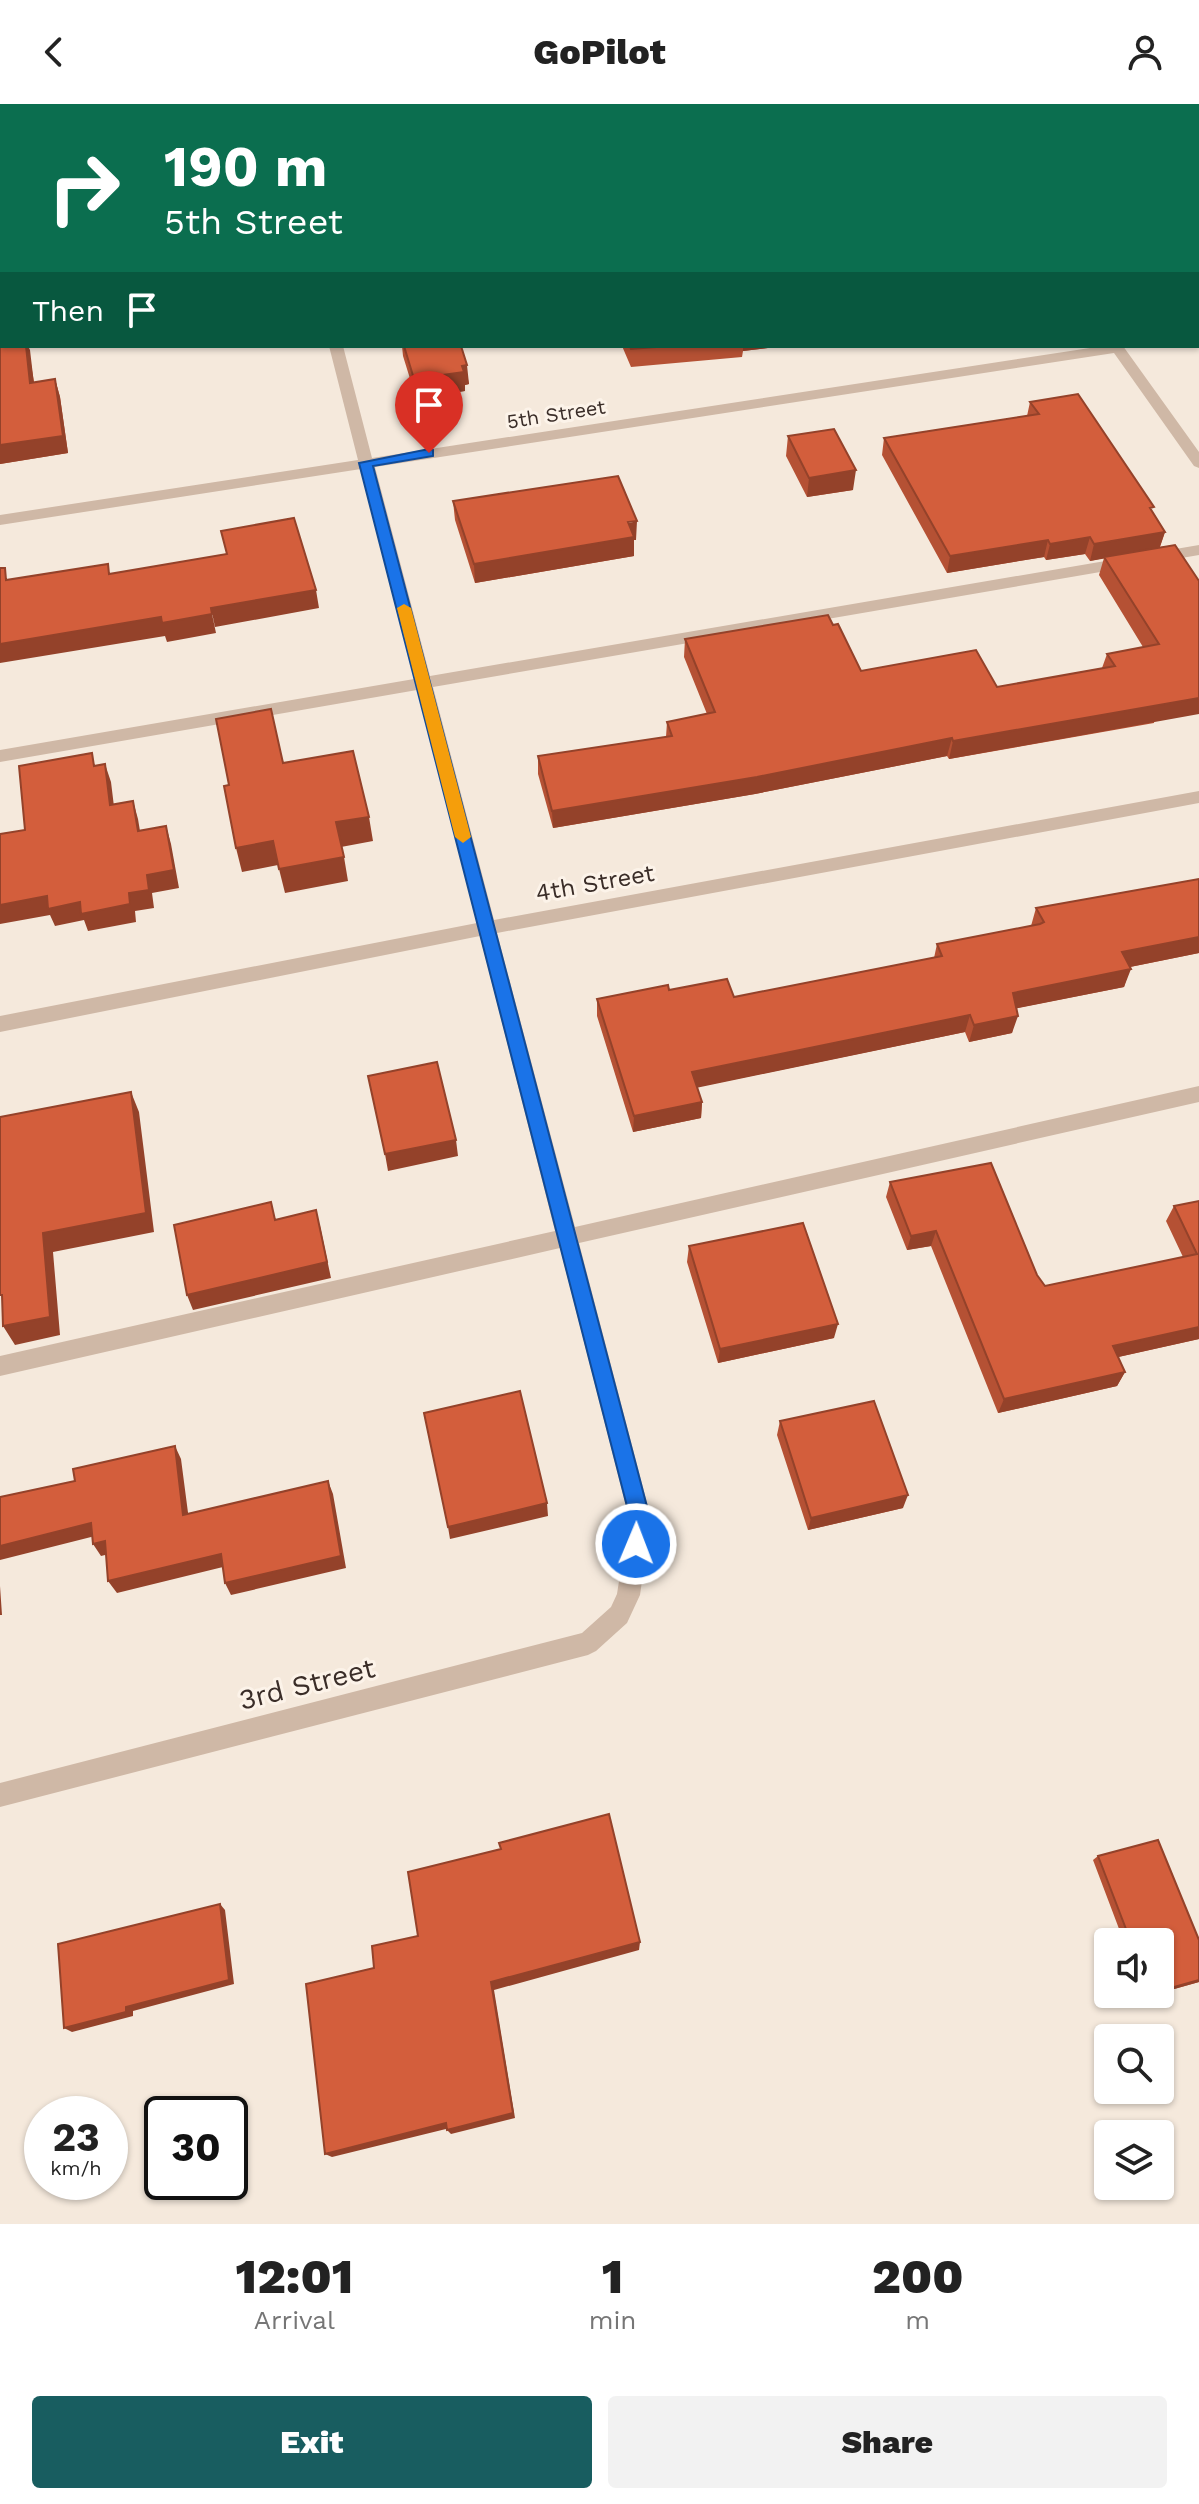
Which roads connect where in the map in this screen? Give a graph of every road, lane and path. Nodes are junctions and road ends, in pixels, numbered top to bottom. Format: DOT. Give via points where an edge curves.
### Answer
graph roads {
  1 [pos="337,348"];
  2 [pos="1111,348"];
  3 [pos="1118,348"];
  4 [pos="366,463"];
  5 [pos="1199,463"];
  6 [pos="0,520"];
  7 [pos="1199,550"];
  8 [pos="423,682"];
  9 [pos="0,756"];
  10 [pos="1199,797"];
  11 [pos="486,928"];
  12 [pos="0,1024"];
  13 [pos="1199,1094"];
  14 [pos="567,1237"];
  15 [pos="0,1366"];
  16 [pos="0,1795"];
  1 -- 4 [label="street"];
  2 -- 4 [label="street, 5th Street"];
  3 -- 5 [label="street"];
  4 -- 6 [label="street, 5th Street"];
  4 -- 8 [label="street"];
  7 -- 8 [label="street"];
  8 -- 9 [label="street"];
  8 -- 11 [label="street"];
  10 -- 11 [label="street, 4th Street"];
  11 -- 12 [label="street, 4th Street"];
  11 -- 14 [label="street"];
  13 -- 14 [label="street"];
  14 -- 15 [label="street"];
  14 -- 16 [label="street, 3rd Street" via="640,1518 628,1595 619,1615 588,1643"];
}
